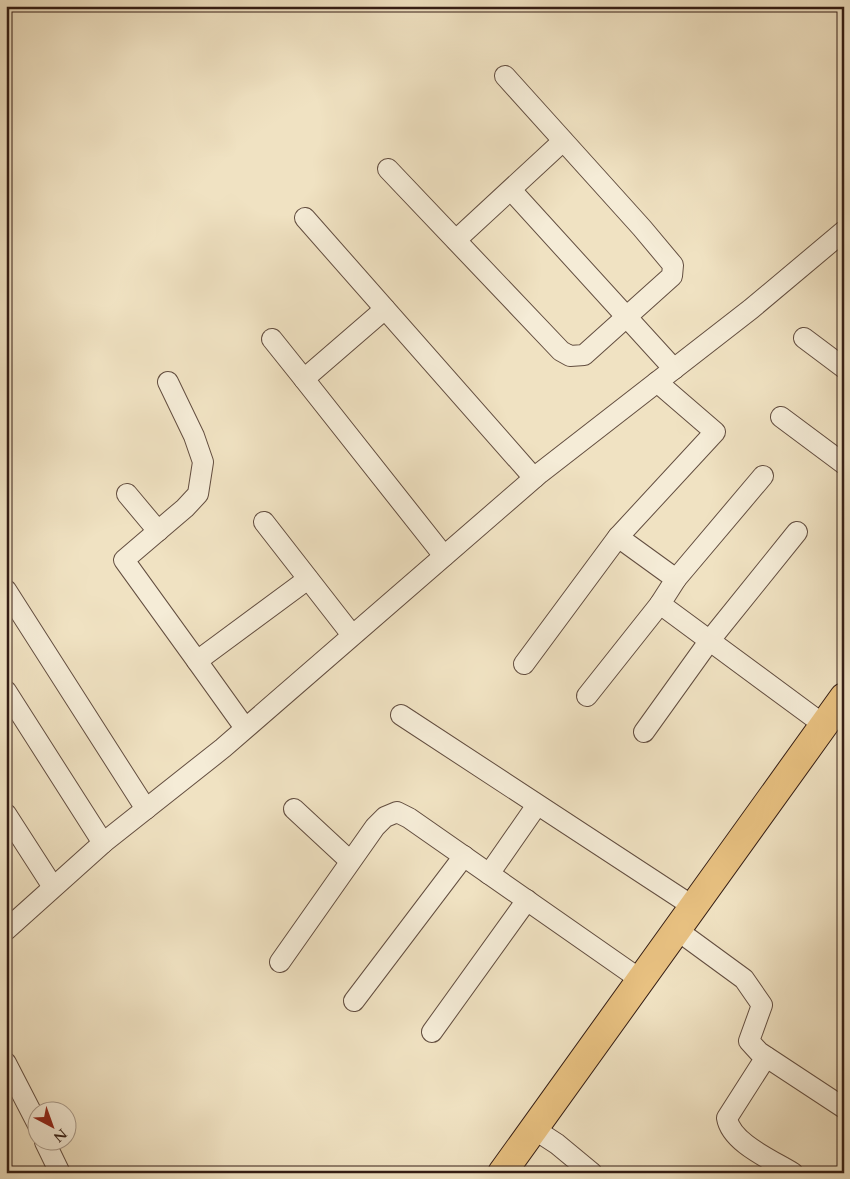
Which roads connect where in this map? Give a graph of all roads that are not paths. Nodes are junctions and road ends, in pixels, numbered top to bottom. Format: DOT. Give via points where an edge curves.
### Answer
graph roads {
  1 [pos="504,76"];
  2 [pos="563,140"];
  3 [pos="388,169"];
  4 [pos="511,190"];
  5 [pos="305,218"];
  6 [pos="844,231"];
  7 [pos="456,240"];
  8 [pos="385,309"];
  9 [pos="627,316"];
  10 [pos="804,338"];
  11 [pos="272,339"];
  12 [pos="674,368"];
  13 [pos="844,368"];
  14 [pos="304,379"];
  15 [pos="168,382"];
  16 [pos="657,382"];
  17 [pos="781,417"];
  18 [pos="844,464"];
  19 [pos="763,476"];
  20 [pos="534,478"];
  21 [pos="128,494"];
  22 [pos="264,522"];
  23 [pos="158,531"];
  24 [pos="797,532"];
  25 [pos="618,537"];
  26 [pos="444,556"];
  27 [pos="308,579"];
  28 [pos="676,579"];
  29 [pos="6,590"];
  30 [pos="660,604"];
  31 [pos="352,635"];
  32 [pos="710,640"];
  33 [pos="197,661"];
  34 [pos="524,664"];
  35 [pos="6,691"];
  36 [pos="587,696"];
  37 [pos="844,697"];
  38 [pos="401,716"];
  39 [pos="824,725"];
  40 [pos="246,728"];
  41 [pos="644,732"];
  42 [pos="537,805"];
  43 [pos="146,808"];
  44 [pos="294,809"];
  45 [pos="6,814"];
  46 [pos="103,843"];
  47 [pos="464,856"];
  48 [pos="350,861"];
  49 [pos="489,874"];
  50 [pos="53,887"];
  51 [pos="527,900"];
  52 [pos="694,907"];
  53 [pos="6,930"];
  54 [pos="677,930"];
  55 [pos="280,962"];
  56 [pos="641,980"];
  57 [pos="354,1001"];
  58 [pos="432,1032"];
  59 [pos="766,1057"];
  60 [pos="8,1072"];
  61 [pos="28,1107"];
  62 [pos="844,1108"];
  63 [pos="534,1129"];
  64 [pos="50,1152"];
  65 [pos="60,1173"];
  66 [pos="502,1173"];
  67 [pos="592,1173"];
  68 [pos="793,1173"];
  1 -- 2 [label="street"];
  2 -- 4 [label="street"];
  2 -- 9 [label="street" via="673,266 672,276"];
  3 -- 7 [label="street"];
  4 -- 7 [label="street"];
  4 -- 9 [label="street"];
  5 -- 8 [label="street"];
  6 -- 12 [label="street"];
  7 -- 9 [label="street" via="570,356 584,355"];
  8 -- 14 [label="street"];
  8 -- 20 [label="street"];
  9 -- 12 [label="street"];
  10 -- 13 [label="street"];
  11 -- 14 [label="street"];
  12 -- 16 [label="street"];
  14 -- 26 [label="street"];
  15 -- 23 [label="street" via="203,462 198,494"];
  16 -- 20 [label="street"];
  16 -- 25 [label="street" via="715,432"];
  17 -- 18 [label="street"];
  19 -- 28 [label="street"];
  20 -- 26 [label="street"];
  21 -- 23 [label="street"];
  22 -- 27 [label="street"];
  23 -- 33 [label="street" via="124,560"];
  24 -- 32 [label="street"];
  25 -- 28 [label="street"];
  25 -- 34 [label="street"];
  26 -- 31 [label="street"];
  27 -- 31 [label="street"];
  27 -- 33 [label="street"];
  28 -- 30 [label="street"];
  29 -- 43 [label="street"];
  30 -- 32 [label="street"];
  30 -- 36 [label="street"];
  31 -- 40 [label="street"];
  32 -- 39 [label="street"];
  32 -- 41 [label="street"];
  33 -- 40 [label="street"];
  35 -- 46 [label="street"];
  37 -- 39 [label="main road"];
  38 -- 42 [label="street"];
  39 -- 52 [label="main road"];
  40 -- 43 [label="street"];
  42 -- 49 [label="street"];
  42 -- 52 [label="street"];
  43 -- 46 [label="street"];
  44 -- 48 [label="street"];
  45 -- 50 [label="street"];
  46 -- 50 [label="street"];
  47 -- 48 [label="street" via="396,812 374,827"];
  47 -- 49 [label="street"];
  47 -- 57 [label="street"];
  48 -- 55 [label="street"];
  49 -- 51 [label="street"];
  50 -- 53 [label="street"];
  51 -- 56 [label="street"];
  51 -- 58 [label="street"];
  52 -- 54 [label="main road"];
  54 -- 56 [label="main road"];
  54 -- 59 [label="street" via="744,978 753,989 762,1005 749,1041"];
  56 -- 63 [label="main road"];
  59 -- 62 [label="street"];
  59 -- 68 [label="street" via="727,1118 728,1128 740,1140"];
  60 -- 61 [label="street"];
  63 -- 66 [label="main road"];
  63 -- 67 [label="street"];
  64 -- 65 [label="street"];
}
